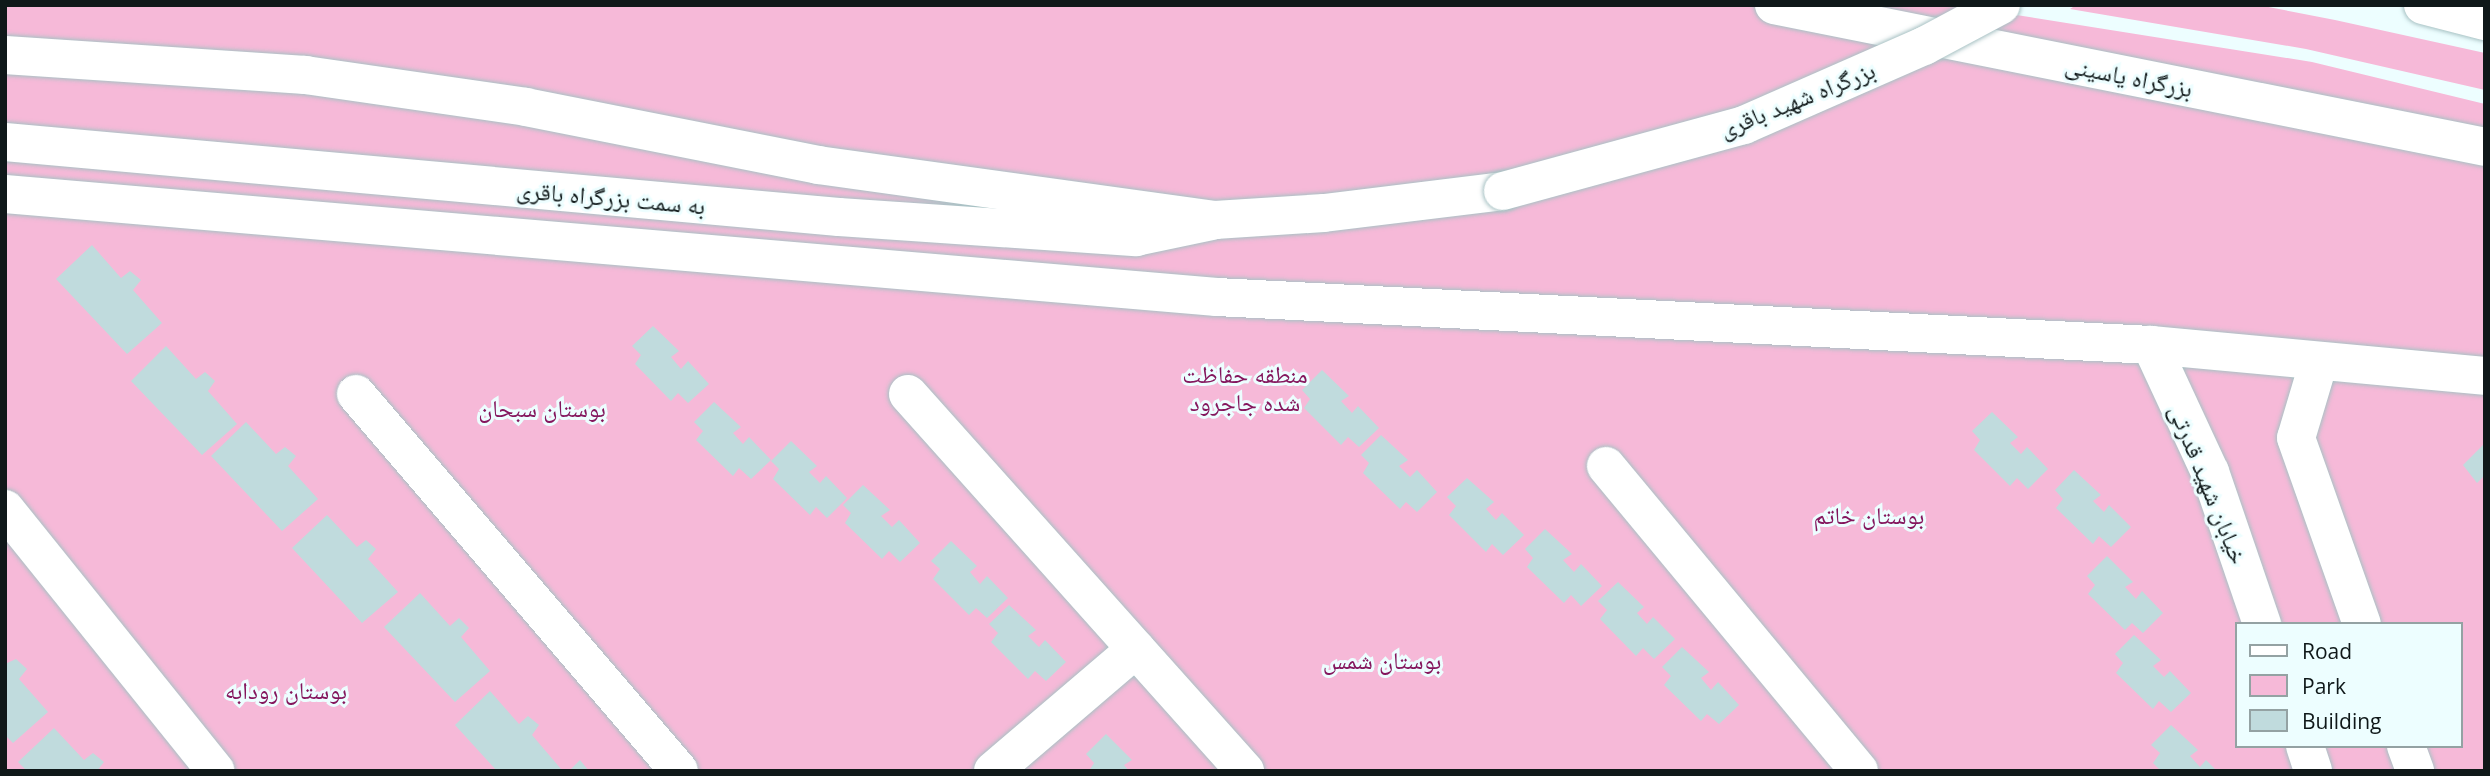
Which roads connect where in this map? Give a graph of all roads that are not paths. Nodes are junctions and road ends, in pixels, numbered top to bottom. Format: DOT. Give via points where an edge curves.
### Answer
graph roads {
  1 [pos="1774,5"];
  2 [pos="2001,5"];
  3 [pos="2423,5"];
  4 [pos="2485,20"];
  5 [pos="5,55"];
  6 [pos="5,142"];
  7 [pos="2485,147"];
  8 [pos="5,194"];
  9 [pos="1215,220"];
  10 [pos="2151,345"];
  11 [pos="2319,360"];
  12 [pos="2485,376"];
  13 [pos="356,394"];
  14 [pos="908,394"];
  15 [pos="1606,466"];
  16 [pos="5,509"];
  17 [pos="2261,622"];
  18 [pos="2361,622"];
  19 [pos="1136,649"];
  20 [pos="2306,748"];
  21 [pos="2407,748"];
  22 [pos="216,771"];
  23 [pos="679,771"];
  24 [pos="993,771"];
  25 [pos="1245,771"];
  26 [pos="1859,771"];
  27 [pos="2313,771"];
  28 [pos="2415,771"];
  1 -- 7 [label="main road, بزرگراه یاسینی"];
  2 -- 9 [label="main road, بزرگراه شهید باقری, bridge" via="1924,46 1744,125 1503,191"];
  3 -- 4 [label="main road"];
  5 -- 9 [label="main road" via="305,75 526,107 831,167"];
  6 -- 9 [label="main road, به سمت بزرگراه باقری" via="839,217 1136,237"];
  8 -- 10 [label="main road" via="1217,296"];
  10 -- 11 [label="main road"];
  10 -- 17 [label="main road, خیابان شهید قدرتی" via="2210,472"];
  11 -- 12 [label="main road"];
  11 -- 18 [label="main road" via="2296,438"];
  13 -- 23 [label="main road"];
  14 -- 19 [label="main road"];
  15 -- 26 [label="main road"];
  16 -- 22 [label="main road"];
  19 -- 24 [label="main road"];
  19 -- 25 [label="main road"];
  20 -- 27 [label="main road"];
  21 -- 28 [label="main road"];
}
